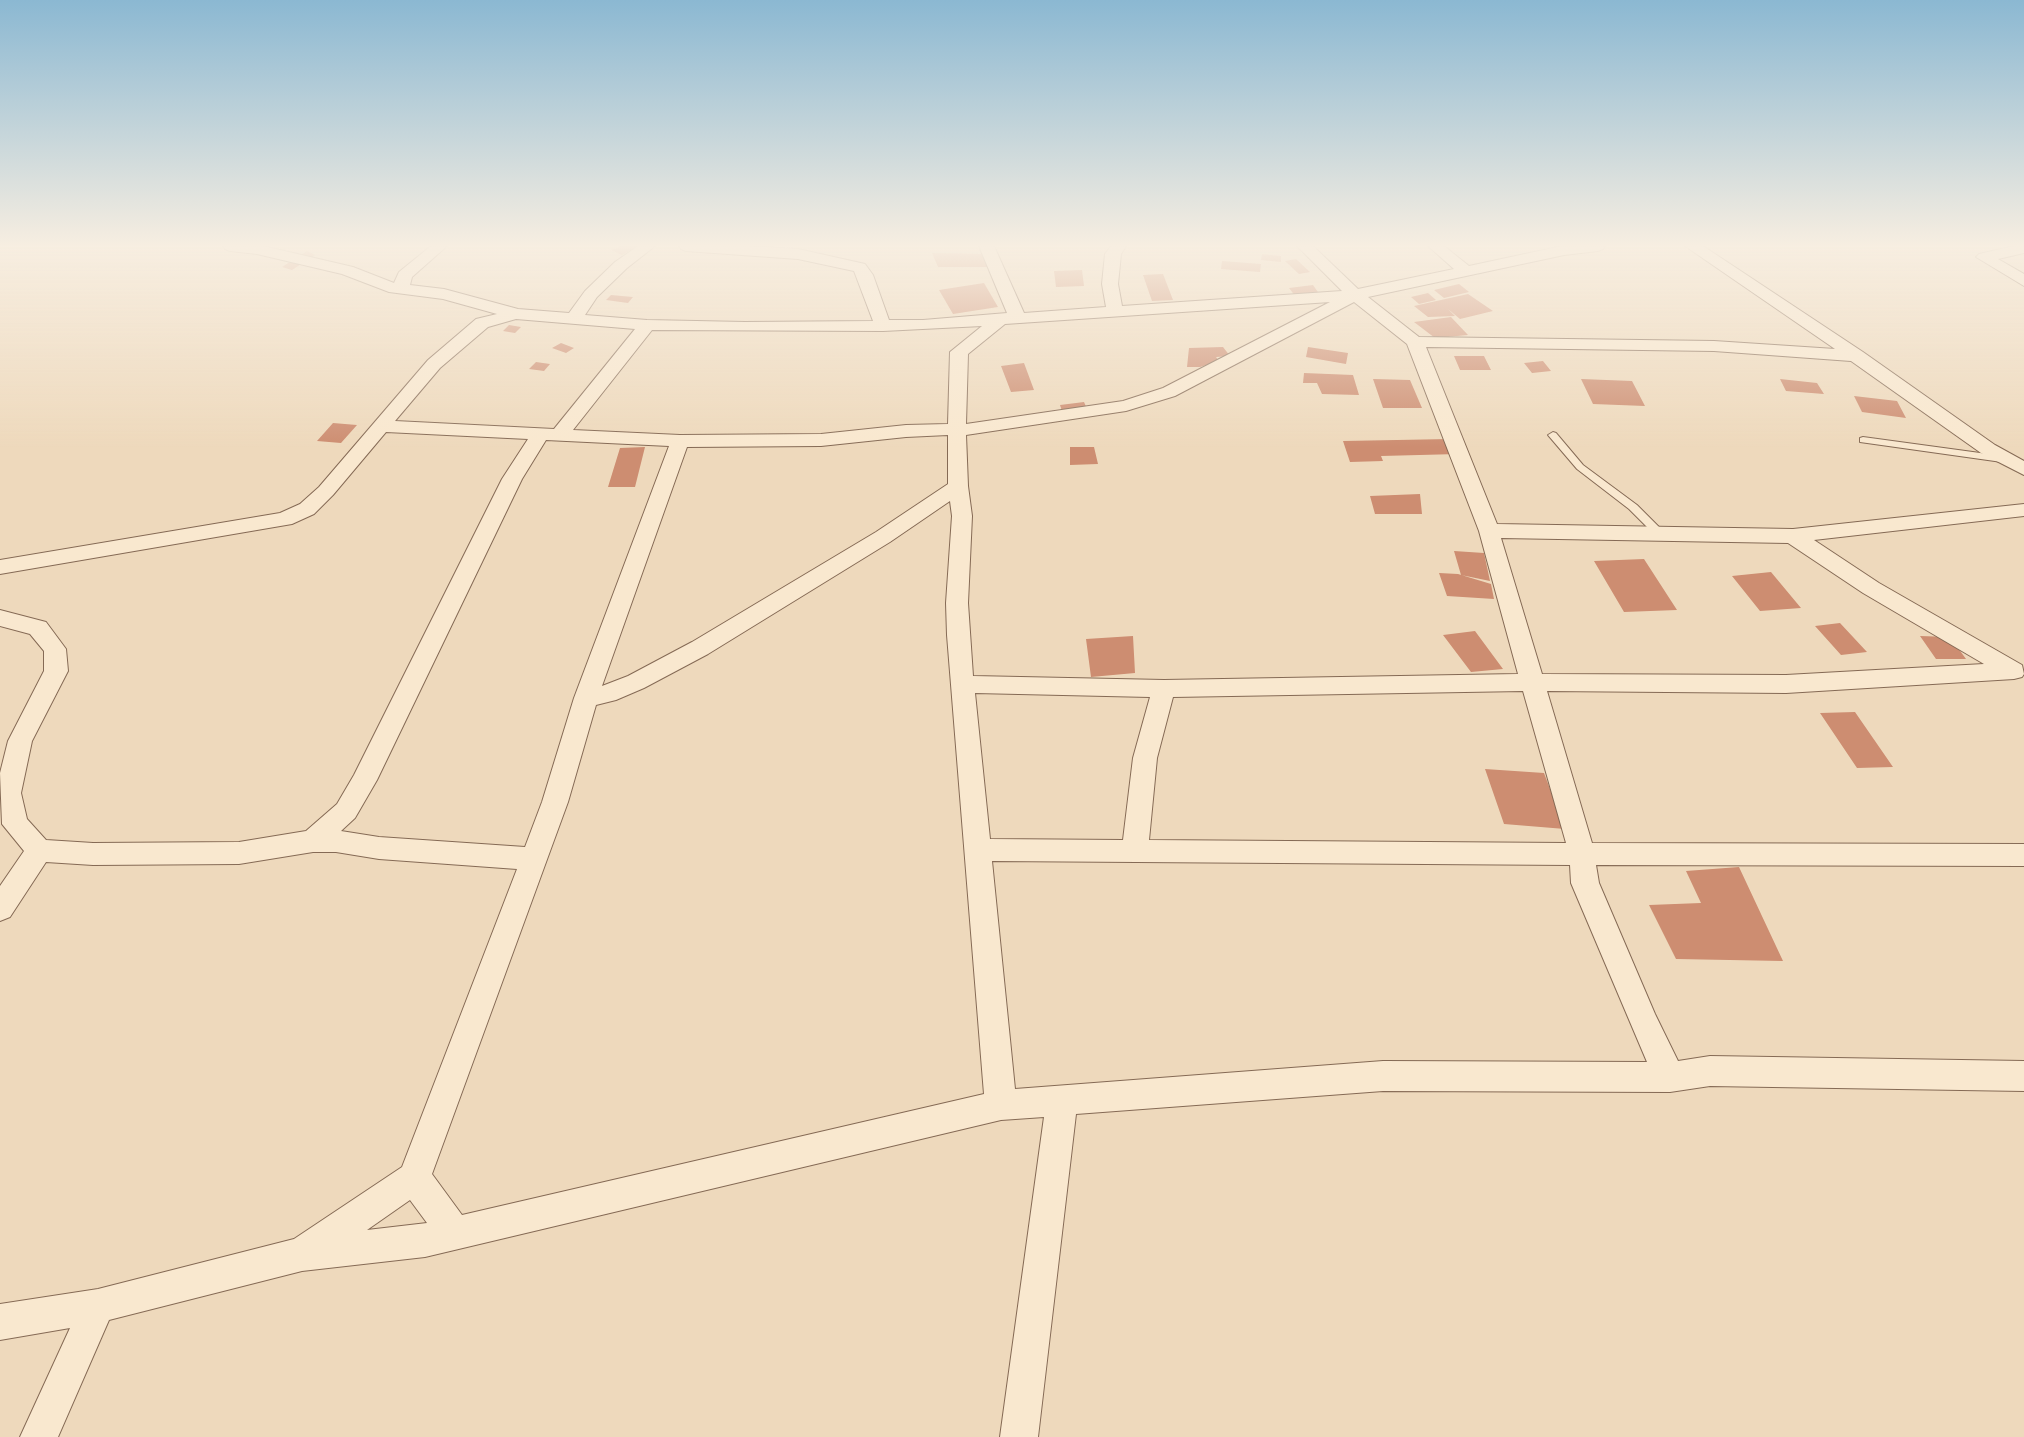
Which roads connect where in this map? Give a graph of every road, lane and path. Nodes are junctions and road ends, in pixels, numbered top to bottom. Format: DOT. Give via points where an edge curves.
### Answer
graph roads {
  1 [pos="487,313"];
  2 [pos="513,313"];
  3 [pos="578,313"];
  4 [pos="878,313"];
  5 [pos="1009,313"];
  6 [pos="1069,313"];
  7 [pos="1320,313"];
  8 [pos="1378,313"];
  9 [pos="1793,313"];
  10 [pos="517,314"];
  11 [pos="575,317"];
  12 [pos="1010,317"];
  13 [pos="482,323"];
  14 [pos="647,325"];
  15 [pos="923,325"];
  16 [pos="883,326"];
  17 [pos="1415,342"];
  18 [pos="959,352"];
  19 [pos="1857,356"];
  20 [pos="382,426"];
  21 [pos="957,429"];
  22 [pos="551,433"];
  23 [pos="1553,435"];
  24 [pos="1863,440"];
  25 [pos="680,441"];
  26 [pos="2006,460"];
  27 [pos="2024,469"];
  28 [pos="958,486"];
  29 [pos="2024,510"];
  30 [pos="1489,531"];
  31 [pos="1659,533"];
  32 [pos="1792,536"];
  33 [pos="0,567"];
  34 [pos="0,618"];
  35 [pos="2019,674"];
  36 [pos="1531,682"];
  37 [pos="962,684"];
  38 [pos="1164,689"];
  39 [pos="586,698"];
  40 [pos="313,841"];
  41 [pos="39,850"];
  42 [pos="978,850"];
  43 [pos="1135,851"];
  44 [pos="1582,855"];
  45 [pos="2024,855"];
  46 [pos="533,859"];
  47 [pos="0,909"];
  48 [pos="2024,1076"];
  49 [pos="1670,1077"];
  50 [pos="1062,1101"];
  51 [pos="1001,1105"];
  52 [pos="414,1178"];
  53 [pos="454,1233"];
  54 [pos="302,1254"];
  55 [pos="98,1306"];
  56 [pos="0,1322"];
  57 [pos="39,1437"];
  58 [pos="1019,1437"];
  1 -- 13 [label="street"];
  2 -- 10 [label="street"];
  3 -- 11 [label="street"];
  4 -- 16 [label="street"];
  5 -- 12 [label="street"];
  6 -- 12 [label="street"];
  7 -- 21 [label="street" via="1158,396 1126,406 1046,420"];
  8 -- 17 [label="street"];
  9 -- 19 [label="street"];
  10 -- 11 [label="street"];
  10 -- 13 [label="street"];
  11 -- 14 [label="street"];
  12 -- 15 [label="street"];
  12 -- 18 [label="street"];
  13 -- 20 [label="street" via="434,364"];
  14 -- 16 [label="street"];
  14 -- 22 [label="street"];
  15 -- 16 [label="street"];
  15 -- 18 [label="street"];
  17 -- 19 [label="street" via="1714,346"];
  17 -- 30 [label="street"];
  18 -- 21 [label="street"];
  19 -- 26 [label="street"];
  20 -- 22 [label="street"];
  20 -- 33 [label="street" via="326,491 307,509 285,519"];
  21 -- 25 [label="street" via="821,440"];
  21 -- 28 [label="street"];
  22 -- 25 [label="street"];
  22 -- 40 [label="street" via="512,479 346,811"];
  23 -- 31 [label="lane" via="1580,467 1633,507"];
  24 -- 26 [label="lane"];
  25 -- 39 [label="street"];
  26 -- 27 [label="street"];
  28 -- 37 [label="street" via="962,516 957,603"];
  28 -- 39 [label="street" via="883,537 700,648 636,682"];
  29 -- 32 [label="street"];
  30 -- 31 [label="street"];
  30 -- 36 [label="street"];
  31 -- 32 [label="street"];
  32 -- 35 [label="street"];
  34 -- 41 [label="street" via="38,628 55,649 56,671 20,741 8,793 15,824"];
  35 -- 36 [label="street" via="1786,684"];
  36 -- 38 [label="street"];
  36 -- 44 [label="street"];
  37 -- 38 [label="street"];
  37 -- 42 [label="street"];
  38 -- 43 [label="street" via="1145,758"];
  39 -- 46 [label="street" via="555,802"];
  40 -- 41 [label="street" via="239,853 93,854"];
  40 -- 46 [label="street"];
  41 -- 47 [label="street"];
  42 -- 43 [label="street"];
  42 -- 51 [label="street"];
  43 -- 44 [label="street"];
  44 -- 45 [label="street"];
  44 -- 49 [label="street" via="1585,883 1598,917"];
  46 -- 52 [label="street"];
  48 -- 49 [label="street" via="1710,1071"];
  49 -- 50 [label="street" via="1383,1076"];
  50 -- 51 [label="street"];
  50 -- 58 [label="street"];
  51 -- 53 [label="street"];
  52 -- 53 [label="street"];
  52 -- 54 [label="street"];
  53 -- 54 [label="street"];
  54 -- 55 [label="street"];
  55 -- 56 [label="street"];
  55 -- 57 [label="street"];
}
